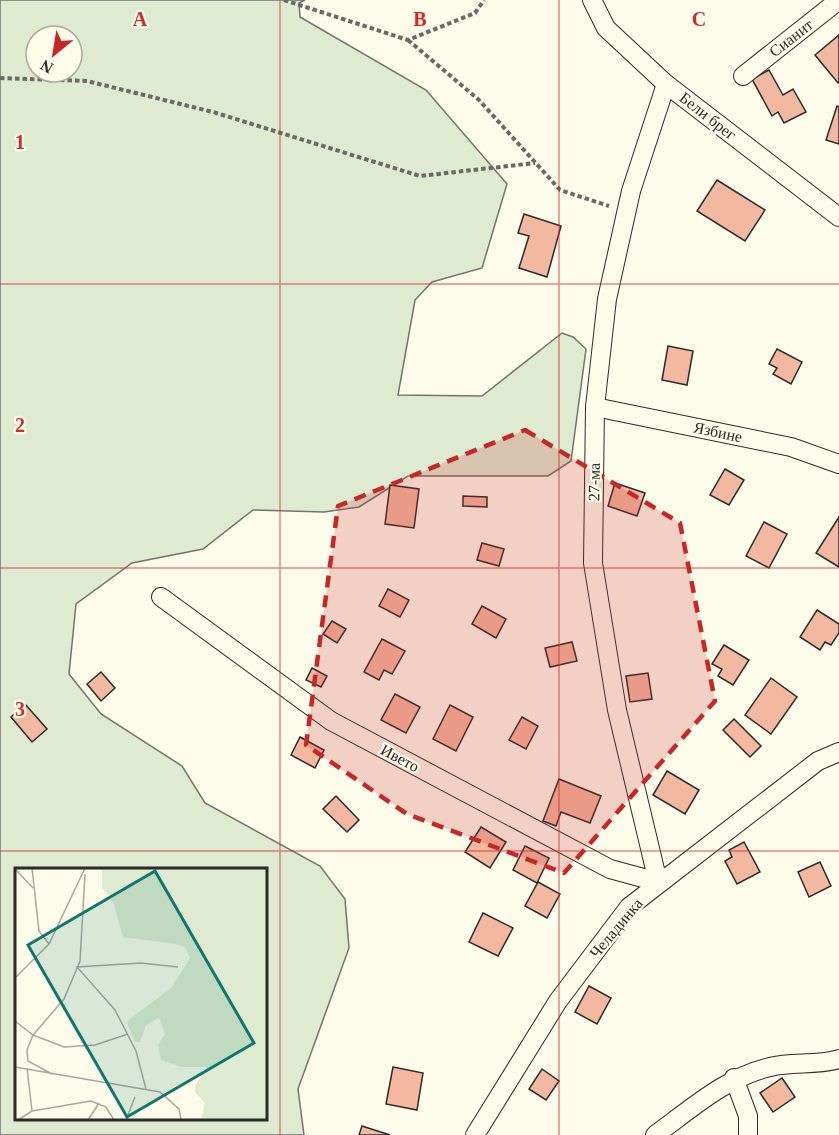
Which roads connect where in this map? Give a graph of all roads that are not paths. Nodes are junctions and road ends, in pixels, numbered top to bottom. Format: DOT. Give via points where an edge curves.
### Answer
graph roads {
  1 [pos="592,0"];
  2 [pos="839,0"];
  3 [pos="743,76"];
  4 [pos="666,84"];
  5 [pos="839,217"];
  6 [pos="595,407"];
  7 [pos="839,464"];
  8 [pos="161,597"];
  9 [pos="839,752"];
  10 [pos="658,882"];
  11 [pos="839,1059"];
  12 [pos="734,1078"];
  13 [pos="475,1135"];
  14 [pos="655,1135"];
  15 [pos="748,1135"];
  1 -- 4 [label="street, Бели брег" via="606,28"];
  2 -- 3 [label="street, Сианит"];
  4 -- 5 [label="street, Бели брег"];
  4 -- 6 [label="street, 27-ма" via="627,211 607,299"];
  6 -- 7 [label="street, Язбине" via="791,447"];
  6 -- 10 [label="street, 27-ма" via="593,563 617,710"];
  8 -- 10 [label="street, Ивето" via="331,721 610,869"];
  9 -- 10 [label="street, Челадинка" via="818,761"];
  10 -- 13 [label="street, Челадинка" via="629,907 558,1001"];
  11 -- 12 [label="street" via="823,1064 772,1066"];
  12 -- 14 [label="street"];
  12 -- 15 [label="street" via="748,1116"];
}
